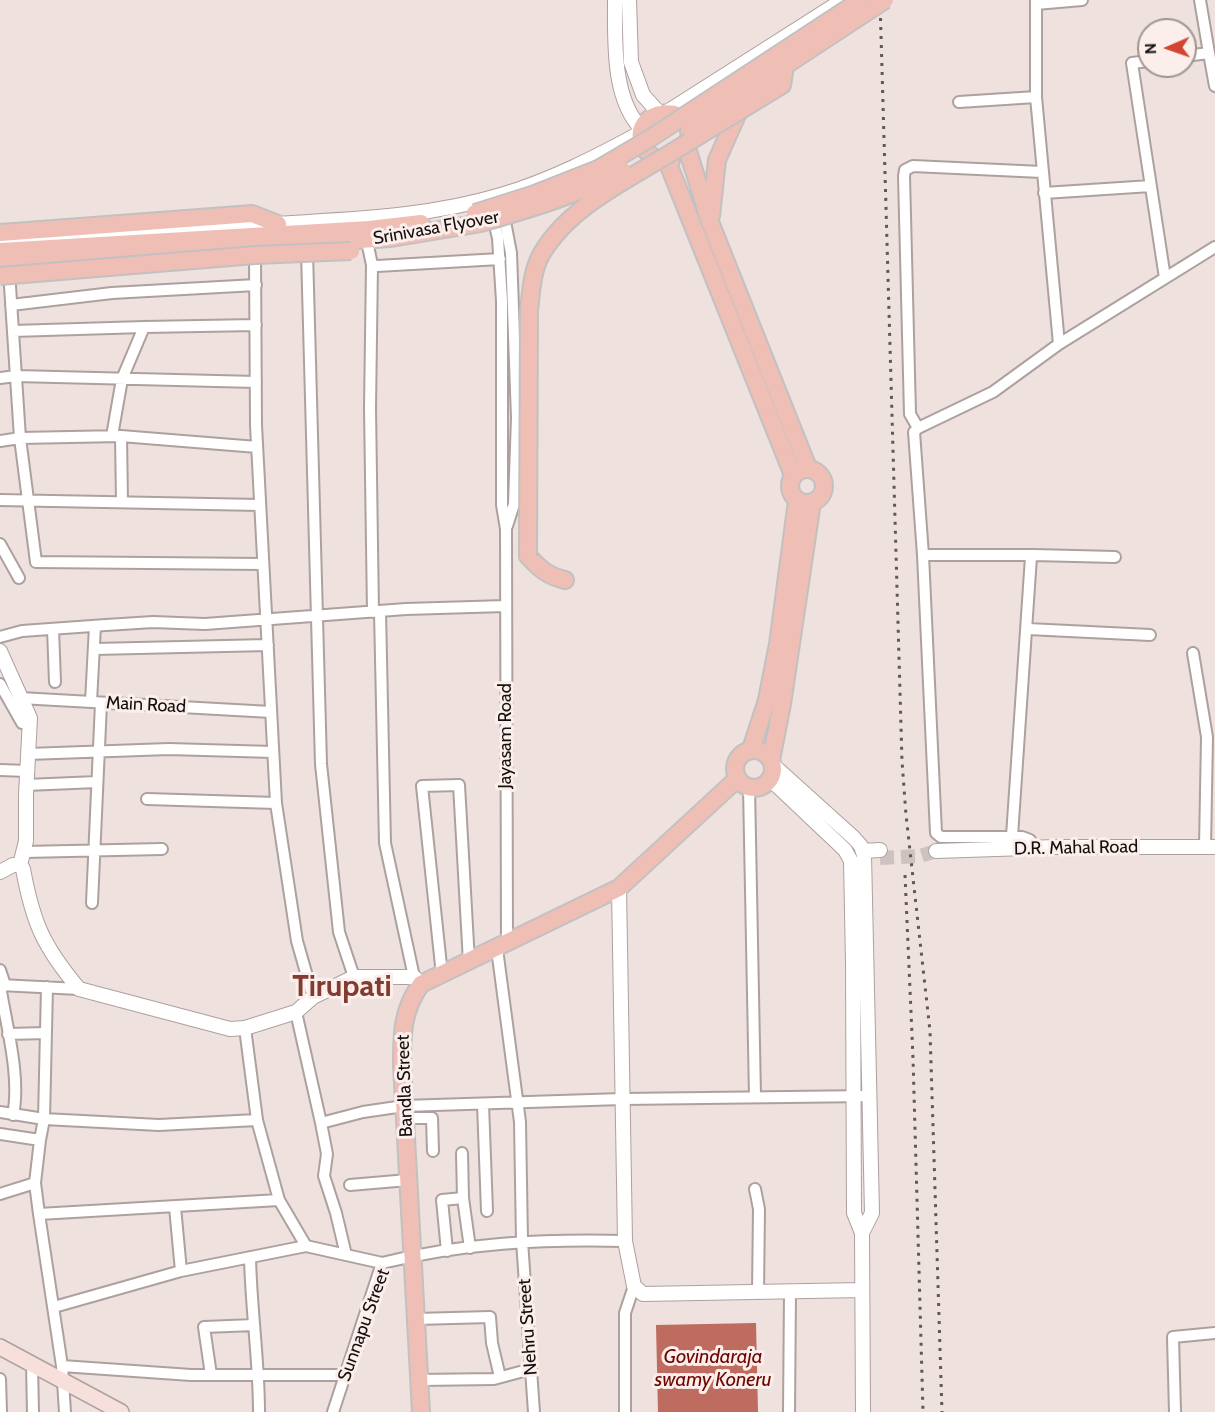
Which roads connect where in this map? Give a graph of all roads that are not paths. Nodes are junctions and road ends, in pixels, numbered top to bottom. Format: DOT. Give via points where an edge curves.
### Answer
graph roads {
  1 [pos="615,0"];
  2 [pos="629,0"];
  3 [pos="843,0"];
  4 [pos="861,0"];
  5 [pos="885,0"];
  6 [pos="1082,0"];
  7 [pos="1200,0"];
  8 [pos="1036,2"];
  9 [pos="837,40"];
  10 [pos="1209,53"];
  11 [pos="1197,54"];
  12 [pos="1137,62"];
  13 [pos="785,66"];
  14 [pos="1215,86"];
  15 [pos="1036,97"];
  16 [pos="958,102"];
  17 [pos="741,105"];
  18 [pos="663,112"];
  19 [pos="642,131"];
  20 [pos="689,144"];
  21 [pos="664,161"];
  22 [pos="1042,172"];
  23 [pos="1152,186"];
  24 [pos="1044,193"];
  25 [pos="493,197"];
  26 [pos="710,222"];
  27 [pos="501,223"];
  28 [pos="278,224"];
  29 [pos="0,233"];
  30 [pos="0,243"];
  31 [pos="1215,247"];
  32 [pos="360,248"];
  33 [pos="0,251"];
  34 [pos="307,252"];
  35 [pos="255,255"];
  36 [pos="500,259"];
  37 [pos="372,265"];
  38 [pos="2,268"];
  39 [pos="1165,278"];
  40 [pos="256,285"];
  41 [pos="11,305"];
  42 [pos="256,326"];
  43 [pos="144,327"];
  44 [pos="13,331"];
  45 [pos="1059,344"];
  46 [pos="16,376"];
  47 [pos="0,378"];
  48 [pos="122,379"];
  49 [pos="256,382"];
  50 [pos="918,428"];
  51 [pos="116,436"];
  52 [pos="20,438"];
  53 [pos="0,441"];
  54 [pos="257,447"];
  55 [pos="800,472"];
  56 [pos="0,500"];
  57 [pos="28,500"];
  58 [pos="122,501"];
  59 [pos="804,502"];
  60 [pos="260,505"];
  61 [pos="506,529"];
  62 [pos="0,544"];
  63 [pos="923,555"];
  64 [pos="1034,555"];
  65 [pos="1115,557"];
  66 [pos="263,564"];
  67 [pos="19,578"];
  68 [pos="565,580"];
  69 [pos="505,606"];
  70 [pos="376,612"];
  71 [pos="316,615"];
  72 [pos="267,619"];
  73 [pos="95,626"];
  74 [pos="54,629"];
  75 [pos="1028,629"];
  76 [pos="1150,635"];
  77 [pos="0,637"];
  78 [pos="268,645"];
  79 [pos="95,649"];
  80 [pos="0,651"];
  81 [pos="1193,653"];
  82 [pos="55,682"];
  83 [pos="0,684"];
  84 [pos="20,698"];
  85 [pos="96,702"];
  86 [pos="271,712"];
  87 [pos="1215,716"];
  88 [pos="1203,717"];
  89 [pos="22,723"];
  90 [pos="751,749"];
  91 [pos="100,752"];
  92 [pos="273,752"];
  93 [pos="28,754"];
  94 [pos="771,768"];
  95 [pos="0,770"];
  96 [pos="26,778"];
  97 [pos="98,782"];
  98 [pos="743,783"];
  99 [pos="147,799"];
  100 [pos="276,803"];
  101 [pos="1012,836"];
  102 [pos="1210,847"];
  103 [pos="1033,848"];
  104 [pos="162,849"];
  105 [pos="94,851"];
  106 [pos="936,851"];
  107 [pos="880,854"];
  108 [pos="864,855"];
  109 [pos="22,859"];
  110 [pos="0,872"];
  111 [pos="619,888"];
  112 [pos="92,903"];
  113 [pos="502,946"];
  114 [pos="469,962"];
  115 [pos="0,970"];
  116 [pos="442,975"];
  117 [pos="354,977"];
  118 [pos="418,981"];
  119 [pos="2,985"];
  120 [pos="47,987"];
  121 [pos="79,989"];
  122 [pos="313,997"];
  123 [pos="296,1012"];
  124 [pos="245,1028"];
  125 [pos="46,1033"];
  126 [pos="8,1034"];
  127 [pos="854,1095"];
  128 [pos="870,1095"];
  129 [pos="755,1096"];
  130 [pos="622,1099"];
  131 [pos="518,1103"];
  132 [pos="483,1104"];
  133 [pos="0,1112"];
  134 [pos="404,1112"];
  135 [pos="13,1115"];
  136 [pos="44,1119"];
  137 [pos="257,1120"];
  138 [pos="321,1123"];
  139 [pos="0,1134"];
  140 [pos="40,1140"];
  141 [pos="433,1151"];
  142 [pos="462,1153"];
  143 [pos="408,1180"];
  144 [pos="35,1183"];
  145 [pos="350,1185"];
  146 [pos="755,1189"];
  147 [pos="0,1194"];
  148 [pos="463,1198"];
  149 [pos="279,1200"];
  150 [pos="176,1207"];
  151 [pos="487,1211"];
  152 [pos="39,1214"];
  153 [pos="862,1233"];
  154 [pos="522,1241"];
  155 [pos="624,1241"];
  156 [pos="306,1246"];
  157 [pos="470,1248"];
  158 [pos="447,1251"];
  159 [pos="346,1255"];
  160 [pos="411,1256"];
  161 [pos="250,1257"];
  162 [pos="382,1263"];
  163 [pos="181,1271"];
  164 [pos="634,1286"];
  165 [pos="862,1290"];
  166 [pos="758,1293"];
  167 [pos="790,1293"];
  168 [pos="54,1306"];
  169 [pos="416,1319"];
  170 [pos="254,1325"];
  171 [pos="1215,1333"];
  172 [pos="0,1347"];
  173 [pos="0,1357"];
  174 [pos="32,1369"];
  175 [pos="531,1369"];
  176 [pos="211,1375"];
  177 [pos="259,1375"];
  178 [pos="346,1375"];
  179 [pos="500,1377"];
  180 [pos="0,1379"];
  181 [pos="64,1380"];
  182 [pos="420,1380"];
  183 [pos="2,1412"];
  184 [pos="33,1412"];
  185 [pos="65,1412"];
  186 [pos="103,1412"];
  187 [pos="121,1412"];
  188 [pos="259,1412"];
  189 [pos="333,1412"];
  190 [pos="421,1412"];
  191 [pos="534,1412"];
  192 [pos="625,1412"];
  193 [pos="789,1412"];
  194 [pos="863,1412"];
  195 [pos="1175,1412"];
  1 -- 19 [label="street" via="621,87 627,108"];
  2 -- 18 [label="street" via="632,62 643,94"];
  3 -- 18 [label="street"];
  4 -- 33 [label="main road, Srinivasa Flyover, bridge" via="598,169 475,213 369,229"];
  5 -- 13 [label="main road, Srinivasa Flyover, bridge"];
  6 -- 8 [label="street"];
  7 -- 10 [label="street"];
  8 -- 15 [label="street"];
  9 -- 17 [label="street"];
  10 -- 11 [label="street"];
  10 -- 14 [label="street"];
  12 -- 23 [label="street" via="1132,63"];
  13 -- 38 [label="main road, Srinivasa Flyover, bridge" via="601,183 481,223 391,238"];
  13 -- 68 [label="main road, bridge" via="782,85 573,216 540,255 529,311 528,556 551,577"];
  15 -- 16 [label="street"];
  15 -- 22 [label="street"];
  17 -- 20 [label="street"];
  17 -- 26 [label="main road" via="717,160"];
  18 -- 19 [label="main road" via="645,122"];
  18 -- 20 [label="main road" via="687,124"];
  19 -- 21 [label="main road" via="647,153"];
  19 -- 25 [label="street" via="580,166"];
  20 -- 21 [label="main road" via="681,156"];
  20 -- 26 [label="main road"];
  21 -- 27 [label="street" via="549,210"];
  21 -- 55 [label="main road"];
  22 -- 24 [label="street"];
  22 -- 50 [label="street" via="913,166 905,170 910,414"];
  23 -- 24 [label="street"];
  23 -- 39 [label="street"];
  24 -- 45 [label="street"];
  25 -- 27 [label="street, Jayasam Road"];
  25 -- 28 [label="street" via="399,216"];
  26 -- 55 [label="main road"];
  27 -- 32 [label="street" via="444,237"];
  27 -- 36 [label="street, Jayasam Road"];
  27 -- 61 [label="street, Jayasam Road" via="511,253 517,418 514,504"];
  28 -- 29 [label="main road" via="252,214"];
  28 -- 30 [label="street"];
  31 -- 39 [label="street"];
  32 -- 34 [label="main road, bridge"];
  32 -- 37 [label="street"];
  32 -- 38 [label="street"];
  34 -- 35 [label="main road, bridge"];
  34 -- 71 [label="street"];
  35 -- 38 [label="main road, bridge"];
  35 -- 40 [label="street"];
  36 -- 37 [label="street"];
  36 -- 61 [label="street, Jayasam Road" via="502,505"];
  37 -- 70 [label="street" via="370,408"];
  38 -- 41 [label="street"];
  39 -- 45 [label="street"];
  40 -- 41 [label="street" via="112,292"];
  40 -- 42 [label="street"];
  41 -- 44 [label="street"];
  42 -- 43 [label="street"];
  42 -- 49 [label="street"];
  43 -- 44 [label="street"];
  43 -- 48 [label="street"];
  44 -- 46 [label="street"];
  45 -- 50 [label="street" via="993,392"];
  46 -- 47 [label="street"];
  46 -- 48 [label="street"];
  46 -- 52 [label="street"];
  48 -- 49 [label="street"];
  48 -- 51 [label="street"];
  49 -- 54 [label="street"];
  50 -- 63 [label="street" via="914,436"];
  51 -- 52 [label="street"];
  51 -- 54 [label="street"];
  51 -- 58 [label="street"];
  52 -- 53 [label="street"];
  52 -- 57 [label="street"];
  54 -- 60 [label="street"];
  55 -- 59 [label="main road" via="790,489"];
  55 -- 59 [label="main road" via="816,471 824,481 822,494"];
  56 -- 57 [label="street"];
  57 -- 58 [label="street"];
  57 -- 66 [label="street" via="36,562"];
  58 -- 60 [label="street"];
  59 -- 90 [label="main road" via="767,700"];
  59 -- 94 [label="main road" via="782,704"];
  60 -- 66 [label="street"];
  61 -- 69 [label="street, Jayasam Road"];
  62 -- 67 [label="street"];
  63 -- 64 [label="street"];
  63 -- 101 [label="street" via="936,834"];
  64 -- 65 [label="street"];
  64 -- 75 [label="street"];
  66 -- 72 [label="street"];
  69 -- 70 [label="street"];
  69 -- 113 [label="street, Jayasam Road"];
  70 -- 71 [label="street"];
  70 -- 118 [label="street" via="385,843"];
  71 -- 72 [label="street"];
  71 -- 117 [label="street" via="328,841 339,932"];
  72 -- 73 [label="street"];
  72 -- 78 [label="street"];
  73 -- 74 [label="street"];
  73 -- 79 [label="street"];
  74 -- 77 [label="street"];
  74 -- 82 [label="street"];
  75 -- 76 [label="street"];
  75 -- 101 [label="street"];
  78 -- 79 [label="street"];
  78 -- 86 [label="street"];
  79 -- 85 [label="street"];
  80 -- 84 [label="street"];
  81 -- 88 [label="street"];
  83 -- 89 [label="street"];
  84 -- 85 [label="street, Main Road"];
  84 -- 93 [label="street" via="30,718"];
  85 -- 86 [label="street, Main Road"];
  85 -- 91 [label="street"];
  86 -- 92 [label="street"];
  87 -- 88 [label="street"];
  88 -- 102 [label="street"];
  90 -- 94 [label="main road" via="765,753"];
  90 -- 98 [label="main road" via="736,760 735,770"];
  91 -- 92 [label="street"];
  91 -- 93 [label="street"];
  91 -- 97 [label="street"];
  92 -- 100 [label="street"];
  93 -- 96 [label="street"];
  94 -- 98 [label="main road" via="763,786"];
  94 -- 108 [label="street" via="830,815 854,838"];
  94 -- 127 [label="street" via="850,857"];
  95 -- 96 [label="street"];
  96 -- 97 [label="street"];
  96 -- 109 [label="street" via="26,841"];
  97 -- 105 [label="street"];
  98 -- 111 [label="main road"];
  98 -- 129 [label="street"];
  99 -- 100 [label="street"];
  100 -- 122 [label="street" via="297,941"];
  101 -- 103 [label="street" via="1030,840"];
  102 -- 103 [label="street, D.R. Mahal Road"];
  103 -- 106 [label="street, D.R. Mahal Road"];
  104 -- 105 [label="street"];
  105 -- 109 [label="street"];
  105 -- 112 [label="street"];
  107 -- 108 [label="street"];
  108 -- 128 [label="street"];
  109 -- 110 [label="street"];
  109 -- 121 [label="street" via="43,941"];
  111 -- 113 [label="main road"];
  111 -- 130 [label="street"];
  113 -- 114 [label="main road"];
  113 -- 131 [label="street, Jayasam Road"];
  114 -- 116 [label="main road"];
  114 -- 116 [label="street" via="459,785 422,786"];
  115 -- 119 [label="street"];
  116 -- 118 [label="main road"];
  117 -- 118 [label="street"];
  117 -- 122 [label="street"];
  118 -- 134 [label="main road, Bandla Street" via="402,1031"];
  119 -- 120 [label="street"];
  119 -- 126 [label="street"];
  120 -- 121 [label="street"];
  120 -- 125 [label="street"];
  121 -- 124 [label="street" via="230,1029"];
  122 -- 123 [label="street"];
  123 -- 124 [label="street"];
  123 -- 138 [label="street"];
  124 -- 137 [label="street"];
  125 -- 126 [label="street"];
  125 -- 136 [label="street"];
  126 -- 135 [label="street" via="15,1078"];
  127 -- 128 [label="street"];
  127 -- 129 [label="street"];
  127 -- 153 [label="street" via="854,1213"];
  128 -- 153 [label="street" via="872,1213"];
  129 -- 130 [label="street"];
  130 -- 131 [label="street"];
  130 -- 155 [label="street"];
  131 -- 132 [label="street"];
  131 -- 154 [label="street, Nehru Street"];
  132 -- 134 [label="street"];
  132 -- 151 [label="street"];
  133 -- 135 [label="street"];
  134 -- 138 [label="street" via="363,1112"];
  134 -- 141 [label="street" via="432,1118"];
  134 -- 143 [label="main road, Bandla Street"];
  135 -- 136 [label="street"];
  136 -- 137 [label="street" via="159,1125"];
  136 -- 140 [label="street"];
  137 -- 149 [label="street"];
  138 -- 159 [label="street" via="327,1154 324,1176"];
  139 -- 140 [label="street"];
  140 -- 144 [label="street"];
  142 -- 148 [label="street"];
  143 -- 145 [label="street"];
  143 -- 160 [label="main road, Bandla Street"];
  144 -- 147 [label="street"];
  144 -- 152 [label="street"];
  146 -- 166 [label="street" via="759,1209"];
  148 -- 157 [label="street"];
  148 -- 158 [label="street" via="442,1200"];
  149 -- 150 [label="street"];
  149 -- 156 [label="street"];
  150 -- 152 [label="street"];
  150 -- 163 [label="street"];
  152 -- 168 [label="street"];
  153 -- 165 [label="street"];
  154 -- 155 [label="street, Sunnapu Street"];
  154 -- 157 [label="street, Sunnapu Street"];
  154 -- 175 [label="street, Nehru Street"];
  155 -- 164 [label="street"];
  156 -- 159 [label="street"];
  156 -- 161 [label="street"];
  157 -- 158 [label="street, Sunnapu Street"];
  158 -- 160 [label="street, Sunnapu Street"];
  159 -- 162 [label="street"];
  160 -- 162 [label="street, Sunnapu Street"];
  160 -- 169 [label="main road, Bandla Street"];
  161 -- 163 [label="street"];
  161 -- 170 [label="street"];
  162 -- 178 [label="street, Sunnapu Street"];
  163 -- 168 [label="street"];
  164 -- 166 [label="street" via="643,1294"];
  164 -- 192 [label="street" via="625,1313"];
  165 -- 167 [label="street"];
  165 -- 194 [label="street"];
  166 -- 167 [label="street"];
  167 -- 193 [label="street"];
  168 -- 181 [label="street"];
  169 -- 179 [label="street" via="490,1317"];
  169 -- 182 [label="main road, Bandla Street"];
  170 -- 176 [label="street" via="204,1326"];
  170 -- 177 [label="street"];
  171 -- 195 [label="street" via="1173,1337"];
  172 -- 174 [label="main road"];
  173 -- 174 [label="main road"];
  174 -- 181 [label="main road"];
  174 -- 184 [label="street"];
  175 -- 179 [label="street"];
  175 -- 191 [label="street, Nehru Street"];
  176 -- 177 [label="street"];
  176 -- 181 [label="street"];
  177 -- 178 [label="street"];
  177 -- 188 [label="street"];
  178 -- 189 [label="street, Sunnapu Street"];
  179 -- 182 [label="street"];
  180 -- 183 [label="street"];
  181 -- 185 [label="street"];
  181 -- 186 [label="main road"];
  181 -- 187 [label="main road"];
  182 -- 190 [label="main road, Bandla Street"];
}
